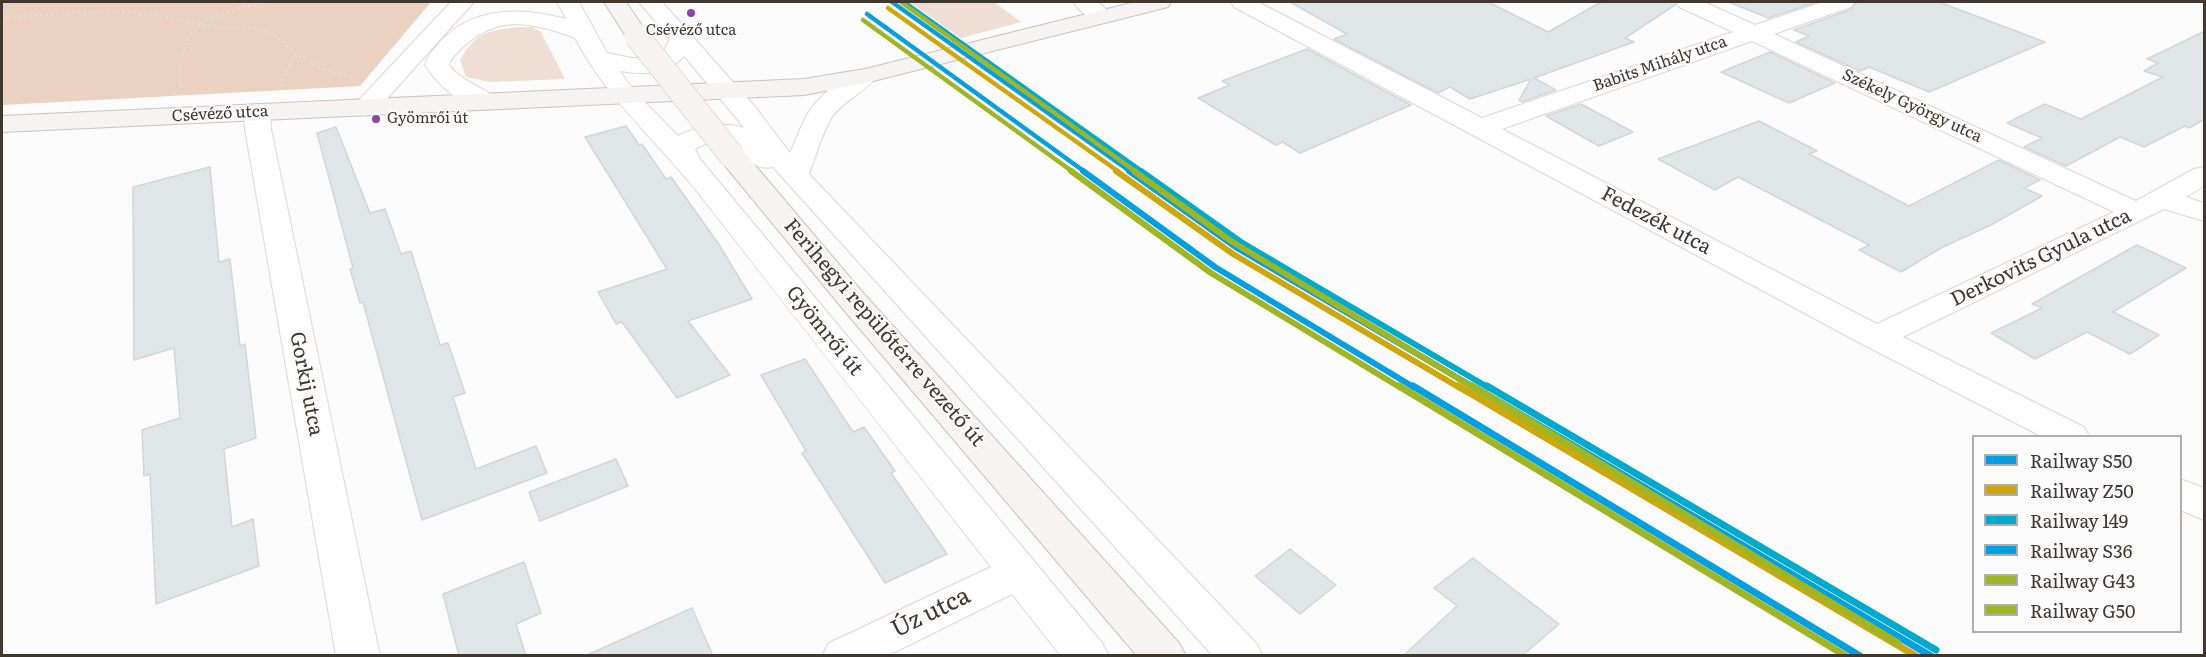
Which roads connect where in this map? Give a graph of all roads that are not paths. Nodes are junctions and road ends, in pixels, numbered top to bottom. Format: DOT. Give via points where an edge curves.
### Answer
graph roads {
  1 [pos="463,2"];
  2 [pos="568,2"];
  3 [pos="615,2"];
  4 [pos="650,2"];
  5 [pos="1084,2"];
  6 [pos="1160,2"];
  7 [pos="1242,2"];
  8 [pos="1687,2"];
  9 [pos="1843,2"];
  10 [pos="1103,16"];
  11 [pos="1753,32"];
  12 [pos="584,33"];
  13 [pos="680,36"];
  14 [pos="598,58"];
  15 [pos="865,76"];
  16 [pos="727,92"];
  17 [pos="626,96"];
  18 [pos="487,102"];
  19 [pos="270,103"];
  20 [pos="365,108"];
  21 [pos="2,124"];
  22 [pos="1478,128"];
  23 [pos="687,161"];
  24 [pos="792,174"];
  25 [pos="2205,175"];
  26 [pos="2149,205"];
  27 [pos="2205,212"];
  28 [pos="1876,337"];
  29 [pos="2069,435"];
  30 [pos="2182,494"];
  31 [pos="2205,505"];
  32 [pos="1019,572"];
  33 [pos="358,656"];
  34 [pos="844,656"];
  35 [pos="1087,656"];
  36 [pos="1164,656"];
  37 [pos="1241,656"];
  1 -- 20 [label="street"];
  2 -- 12 [label="street, Gyömrői út"];
  3 -- 36 [label="main road, Ferihegyi repülőtérre vezető út, bridge" via="637,36 732,156 854,302"];
  4 -- 13 [label="street"];
  5 -- 10 [label="street"];
  6 -- 10 [label="main road, Csévéző utca"];
  7 -- 22 [label="street, Fedezék utca"];
  8 -- 11 [label="street, Székely György utca"];
  9 -- 11 [label="street, Babits Mihály utca"];
  10 -- 15 [label="main road, Csévéző utca"];
  11 -- 22 [label="street, Babits Mihály utca"];
  11 -- 26 [label="street, Székely György utca"];
  12 -- 14 [label="street, Gyömrői út"];
  12 -- 18 [label="street" via="564,24 525,17 492,21 460,35 437,65 450,82"];
  13 -- 14 [label="street" via="676,53 650,66 618,65"];
  13 -- 16 [label="street"];
  14 -- 17 [label="street, Gyömrői út"];
  15 -- 16 [label="main road, Csévéző utca" via="804,87"];
  15 -- 24 [label="street" via="843,91 820,115"];
  16 -- 17 [label="main road, Csévéző utca"];
  16 -- 24 [label="street"];
  17 -- 18 [label="main road, Csévéző utca"];
  17 -- 23 [label="street, Gyömrői út"];
  18 -- 20 [label="main road, Csévéző utca"];
  19 -- 20 [label="main road, Csévéző utca"];
  19 -- 21 [label="main road, Csévéző utca"];
  19 -- 33 [label="street, Gorkij utca" via="258,129"];
  22 -- 28 [label="street, Fedezék utca"];
  23 -- 24 [label="street" via="681,147 693,138 712,132 734,133 759,156"];
  23 -- 32 [label="street, Gyömrői út"];
  24 -- 37 [label="street"];
  25 -- 26 [label="street, Derkovits Gyula utca"];
  26 -- 27 [label="street, Székely György utca"];
  26 -- 28 [label="street, Derkovits Gyula utca"];
  28 -- 29 [label="street, Fedezék utca"];
  30 -- 31 [label="street"];
  32 -- 34 [label="street, Úz utca"];
  32 -- 35 [label="street, Gyömrői út"];
}
